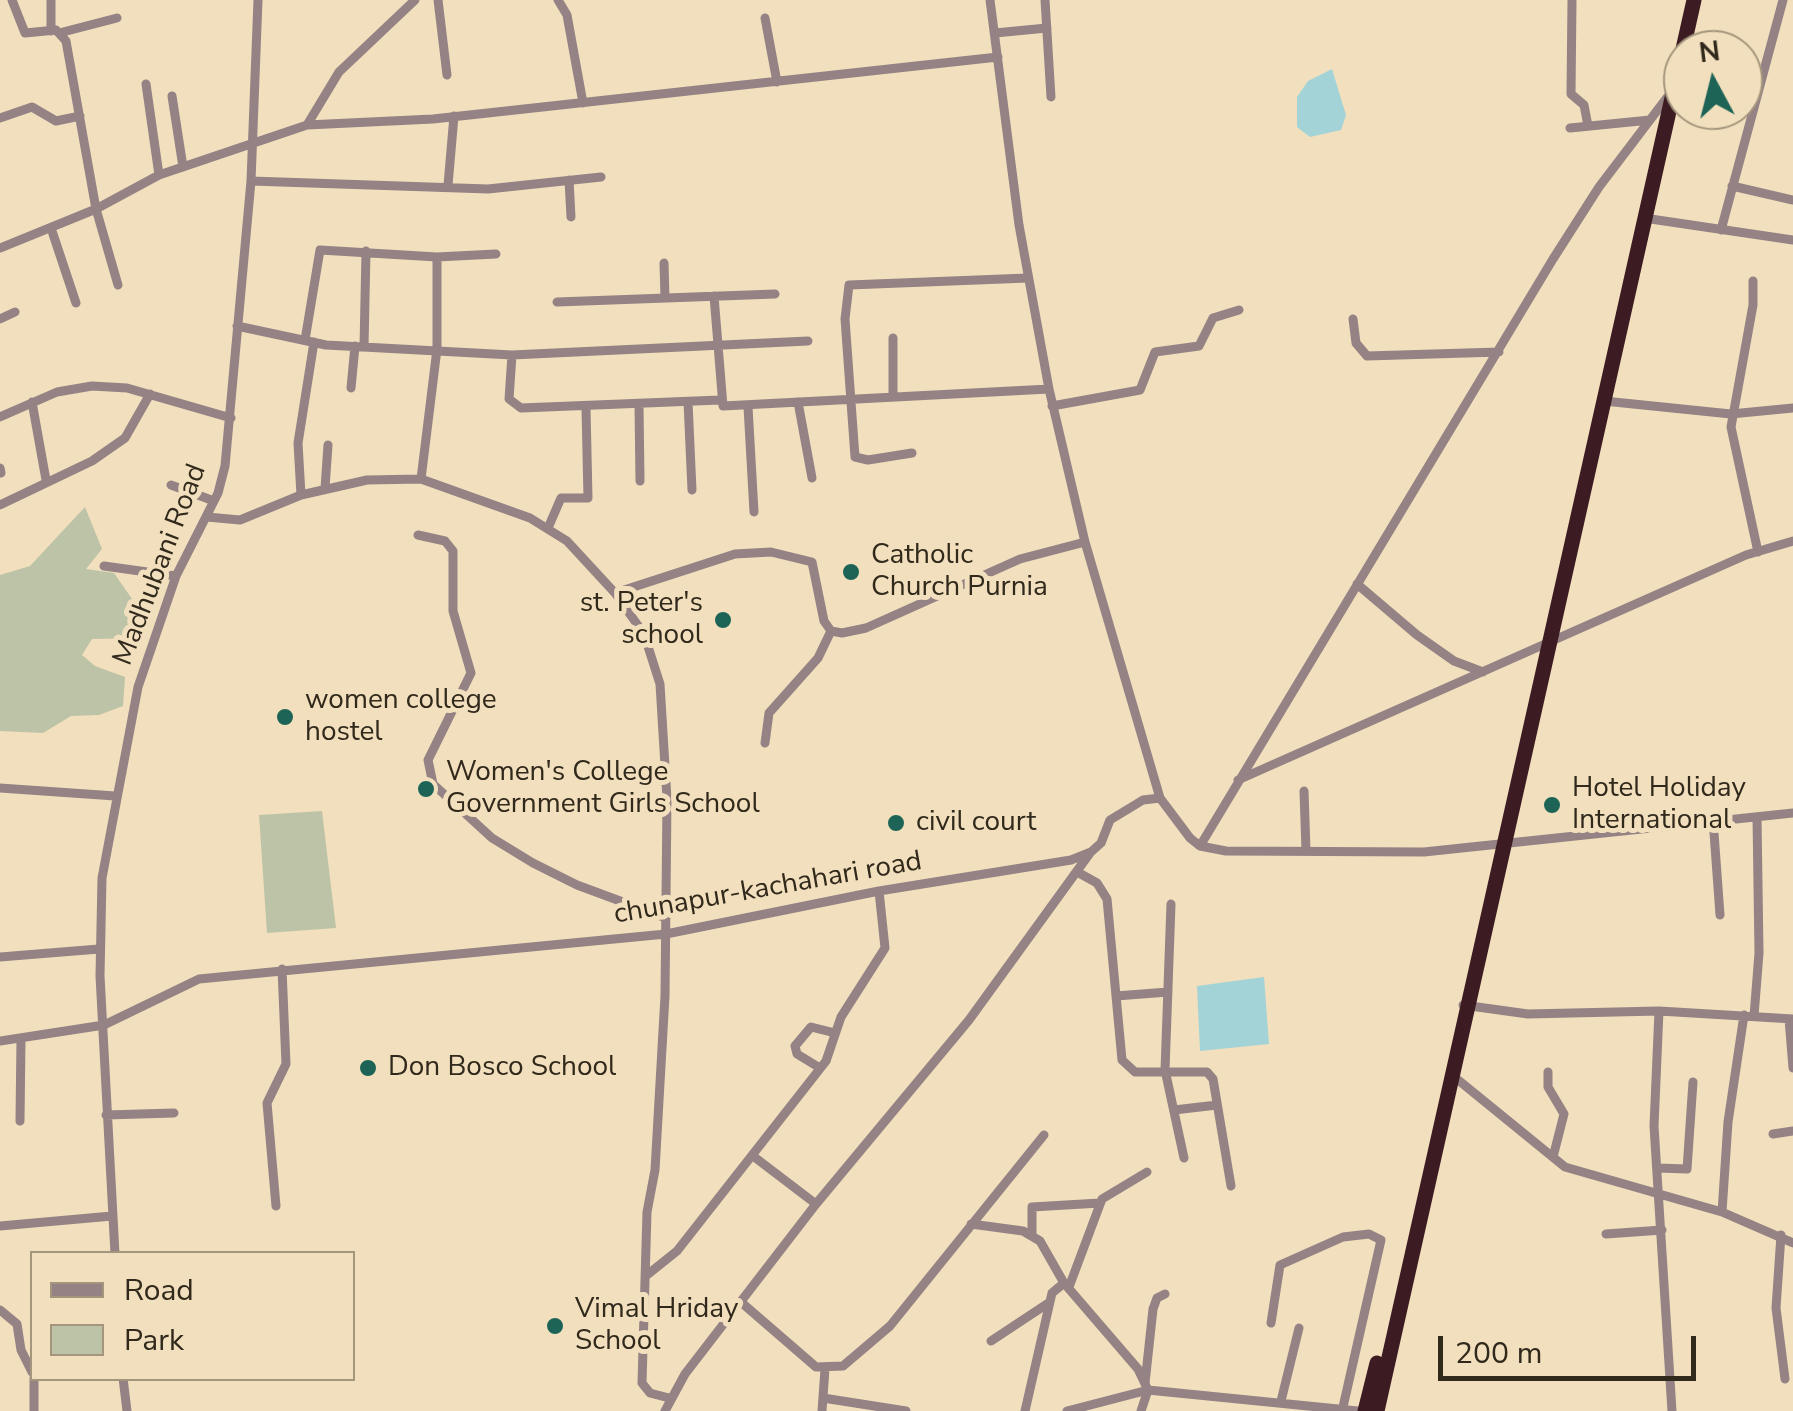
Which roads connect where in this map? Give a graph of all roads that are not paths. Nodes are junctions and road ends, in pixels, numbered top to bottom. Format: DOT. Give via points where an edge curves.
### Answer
graph roads {
  1 [pos="12,0"];
  2 [pos="51,0"];
  3 [pos="260,0"];
  4 [pos="415,0"];
  5 [pos="438,0"];
  6 [pos="558,0"];
  7 [pos="990,0"];
  8 [pos="1045,0"];
  9 [pos="1572,0"];
  10 [pos="1694,0"];
  11 [pos="1782,0"];
  12 [pos="117,18"];
  13 [pos="766,18"];
  14 [pos="1047,28"];
  15 [pos="1687,30"];
  16 [pos="51,31"];
  17 [pos="63,32"];
  18 [pos="994,33"];
  19 [pos="998,57"];
  20 [pos="447,75"];
  21 [pos="777,82"];
  22 [pos="146,84"];
  23 [pos="172,96"];
  24 [pos="1051,97"];
  25 [pos="584,103"];
  26 [pos="1663,103"];
  27 [pos="80,116"];
  28 [pos="454,116"];
  29 [pos="0,118"];
  30 [pos="1650,120"];
  31 [pos="307,125"];
  32 [pos="1588,126"];
  33 [pos="1570,128"];
  34 [pos="1663,130"];
  35 [pos="254,143"];
  36 [pos="183,167"];
  37 [pos="159,174"];
  38 [pos="601,177"];
  39 [pos="570,180"];
  40 [pos="251,181"];
  41 [pos="448,185"];
  42 [pos="1732,186"];
  43 [pos="1793,200"];
  44 [pos="96,210"];
  45 [pos="572,217"];
  46 [pos="1644,218"];
  47 [pos="51,228"];
  48 [pos="1720,230"];
  49 [pos="1793,240"];
  50 [pos="0,248"];
  51 [pos="366,251"];
  52 [pos="496,254"];
  53 [pos="437,257"];
  54 [pos="664,263"];
  55 [pos="1028,278"];
  56 [pos="1753,281"];
  57 [pos="118,285"];
  58 [pos="775,294"];
  59 [pos="714,296"];
  60 [pos="665,298"];
  61 [pos="557,302"];
  62 [pos="76,303"];
  63 [pos="1239,310"];
  64 [pos="15,312"];
  65 [pos="0,319"];
  66 [pos="1353,319"];
  67 [pos="237,326"];
  68 [pos="893,338"];
  69 [pos="309,341"];
  70 [pos="808,341"];
  71 [pos="360,347"];
  72 [pos="717,347"];
  73 [pos="437,351"];
  74 [pos="1499,352"];
  75 [pos="512,354"];
  76 [pos="351,388"];
  77 [pos="1049,389"];
  78 [pos="150,394"];
  79 [pos="853,396"];
  80 [pos="893,396"];
  81 [pos="720,400"];
  82 [pos="1601,400"];
  83 [pos="32,402"];
  84 [pos="688,402"];
  85 [pos="798,402"];
  86 [pos="639,405"];
  87 [pos="1052,406"];
  88 [pos="748,407"];
  89 [pos="586,408"];
  90 [pos="1793,408"];
  91 [pos="1732,414"];
  92 [pos="0,417"];
  93 [pos="231,418"];
  94 [pos="328,445"];
  95 [pos="912,453"];
  96 [pos="812,478"];
  97 [pos="421,479"];
  98 [pos="46,480"];
  99 [pos="640,481"];
  100 [pos="170,485"];
  101 [pos="325,488"];
  102 [pos="692,490"];
  103 [pos="300,495"];
  104 [pos="214,501"];
  105 [pos="0,505"];
  106 [pos="754,512"];
  107 [pos="206,518"];
  108 [pos="548,528"];
  109 [pos="418,535"];
  110 [pos="1793,541"];
  111 [pos="1085,542"];
  112 [pos="1758,552"];
  113 [pos="104,566"];
  114 [pos="176,576"];
  115 [pos="1358,584"];
  116 [pos="616,593"];
  117 [pos="831,631"];
  118 [pos="1548,638"];
  119 [pos="1483,672"];
  120 [pos="765,744"];
  121 [pos="1236,780"];
  122 [pos="0,788"];
  123 [pos="1304,791"];
  124 [pos="115,796"];
  125 [pos="1160,798"];
  126 [pos="1793,813"];
  127 [pos="1757,817"];
  128 [pos="1713,819"];
  129 [pos="1499,844"];
  130 [pos="1200,846"];
  131 [pos="1306,851"];
  132 [pos="1091,852"];
  133 [pos="1079,872"];
  134 [pos="880,892"];
  135 [pos="1171,904"];
  136 [pos="1720,915"];
  137 [pos="666,918"];
  138 [pos="666,934"];
  139 [pos="99,948"];
  140 [pos="0,956"];
  141 [pos="282,969"];
  142 [pos="1168,992"];
  143 [pos="1116,996"];
  144 [pos="1465,1005"];
  145 [pos="1659,1010"];
  146 [pos="1749,1016"];
  147 [pos="1791,1019"];
  148 [pos="104,1025"];
  149 [pos="835,1033"];
  150 [pos="21,1038"];
  151 [pos="0,1041"];
  152 [pos="820,1068"];
  153 [pos="1793,1068"];
  154 [pos="1166,1070"];
  155 [pos="1449,1072"];
  156 [pos="1548,1072"];
  157 [pos="1694,1082"];
  158 [pos="1217,1105"];
  159 [pos="1174,1110"];
  160 [pos="174,1113"];
  161 [pos="106,1115"];
  162 [pos="20,1121"];
  163 [pos="1793,1131"];
  164 [pos="1773,1134"];
  165 [pos="1044,1135"];
  166 [pos="753,1156"];
  167 [pos="1553,1157"];
  168 [pos="1184,1158"];
  169 [pos="1658,1168"];
  170 [pos="1146,1172"];
  171 [pos="1231,1186"];
  172 [pos="1660,1195"];
  173 [pos="1100,1203"];
  174 [pos="816,1204"];
  175 [pos="276,1206"];
  176 [pos="1722,1212"];
  177 [pos="112,1216"];
  178 [pos="972,1224"];
  179 [pos="0,1226"];
  180 [pos="1662,1230"];
  181 [pos="1606,1234"];
  182 [pos="1032,1235"];
  183 [pos="1781,1235"];
  184 [pos="1793,1243"];
  185 [pos="115,1251"];
  186 [pos="647,1275"];
  187 [pos="1066,1285"];
  188 [pos="1165,1294"];
  189 [pos="1050,1302"];
  190 [pos="742,1303"];
  191 [pos="0,1310"];
  192 [pos="1271,1323"];
  193 [pos="1300,1328"];
  194 [pos="991,1341"];
  195 [pos="30,1369"];
  196 [pos="825,1369"];
  197 [pos="1784,1379"];
  198 [pos="33,1381"];
  199 [pos="123,1381"];
  200 [pos="1147,1386"];
  201 [pos="670,1398"];
  202 [pos="822,1398"];
  203 [pos="1281,1401"];
  204 [pos="1343,1407"];
  205 [pos="34,1411"];
  206 [pos="127,1411"];
  207 [pos="665,1411"];
  208 [pos="822,1411"];
  209 [pos="906,1411"];
  210 [pos="1025,1411"];
  211 [pos="1066,1411"];
  212 [pos="1141,1411"];
  213 [pos="1362,1411"];
  214 [pos="1377,1411"];
  215 [pos="1672,1411"];
  1 -- 16 [label="street" via="25,33"];
  2 -- 16 [label="street"];
  3 -- 35 [label="street, Madhubani Road"];
  4 -- 31 [label="street" via="339,72"];
  5 -- 20 [label="street"];
  6 -- 25 [label="street" via="567,15"];
  7 -- 18 [label="street"];
  8 -- 14 [label="street"];
  9 -- 32 [label="street" via="1571,94 1584,105"];
  10 -- 15 [label="highway"];
  11 -- 42 [label="street"];
  12 -- 17 [label="street"];
  13 -- 21 [label="street"];
  14 -- 18 [label="street"];
  14 -- 24 [label="street"];
  16 -- 17 [label="street"];
  17 -- 27 [label="street"];
  18 -- 19 [label="street"];
  19 -- 21 [label="street"];
  19 -- 55 [label="street"];
  21 -- 25 [label="street"];
  22 -- 37 [label="street"];
  23 -- 36 [label="street"];
  25 -- 28 [label="street"];
  26 -- 30 [label="street"];
  27 -- 29 [label="street" via="56,121 32,106"];
  27 -- 44 [label="street"];
  28 -- 31 [label="street"];
  28 -- 41 [label="street"];
  30 -- 32 [label="street"];
  30 -- 74 [label="street" via="1599,187"];
  31 -- 35 [label="street"];
  32 -- 33 [label="street"];
  34 -- 46 [label="highway"];
  35 -- 36 [label="street"];
  35 -- 40 [label="street, Madhubani Road"];
  36 -- 37 [label="street"];
  37 -- 44 [label="street"];
  38 -- 39 [label="street"];
  39 -- 41 [label="street" via="488,189"];
  39 -- 45 [label="street"];
  40 -- 41 [label="street"];
  40 -- 67 [label="street, Madhubani Road"];
  42 -- 43 [label="street"];
  42 -- 48 [label="street"];
  44 -- 47 [label="street"];
  44 -- 57 [label="street"];
  46 -- 48 [label="street"];
  46 -- 82 [label="highway"];
  47 -- 50 [label="street"];
  47 -- 62 [label="street"];
  48 -- 49 [label="street"];
  51 -- 53 [label="street"];
  51 -- 69 [label="street" via="318,253"];
  51 -- 71 [label="street"];
  52 -- 53 [label="street"];
  53 -- 73 [label="street"];
  54 -- 60 [label="street"];
  55 -- 77 [label="street"];
  55 -- 79 [label="street" via="849,285 845,319"];
  56 -- 91 [label="street"];
  58 -- 59 [label="street"];
  59 -- 60 [label="street"];
  59 -- 72 [label="street"];
  60 -- 61 [label="street"];
  63 -- 87 [label="street" via="1213,318 1199,346 1155,352 1140,390"];
  64 -- 65 [label="street"];
  66 -- 74 [label="street" via="1356,343 1367,356"];
  67 -- 69 [label="street"];
  67 -- 93 [label="street, Madhubani Road"];
  68 -- 80 [label="street"];
  69 -- 71 [label="street"];
  69 -- 103 [label="street" via="298,443"];
  70 -- 72 [label="street"];
  71 -- 73 [label="street"];
  71 -- 76 [label="street"];
  72 -- 75 [label="street"];
  72 -- 81 [label="street"];
  73 -- 75 [label="street"];
  73 -- 97 [label="street"];
  74 -- 115 [label="street"];
  75 -- 89 [label="street" via="513,405"];
  77 -- 80 [label="street"];
  77 -- 87 [label="street"];
  78 -- 83 [label="street" via="92,386"];
  78 -- 93 [label="street"];
  78 -- 98 [label="street" via="125,438"];
  79 -- 80 [label="street"];
  79 -- 85 [label="street"];
  79 -- 95 [label="street" via="855,457"];
  81 -- 84 [label="street"];
  81 -- 88 [label="street" via="723,406"];
  82 -- 91 [label="street"];
  82 -- 118 [label="highway"];
  83 -- 92 [label="street"];
  83 -- 98 [label="street"];
  84 -- 86 [label="street"];
  84 -- 102 [label="street"];
  85 -- 88 [label="street"];
  85 -- 96 [label="street"];
  86 -- 89 [label="street"];
  86 -- 99 [label="street"];
  87 -- 111 [label="street"];
  88 -- 106 [label="street"];
  89 -- 108 [label="street" via="588,498 561,498"];
  90 -- 91 [label="street"];
  91 -- 112 [label="street"];
  93 -- 104 [label="street, Madhubani Road"];
  94 -- 101 [label="street"];
  97 -- 101 [label="street"];
  97 -- 108 [label="street"];
  98 -- 105 [label="street"];
  100 -- 104 [label="street"];
  101 -- 103 [label="street"];
  103 -- 107 [label="street" via="240,520"];
  104 -- 107 [label="street, Madhubani Road"];
  107 -- 114 [label="street, Madhubani Road"];
  108 -- 116 [label="street"];
  109 -- 137 [label="street" via="445,541 454,551 453,612 471,673 428,760 434,784 492,838 533,862"];
  110 -- 112 [label="street"];
  111 -- 117 [label="street" via="1020,558 854,632"];
  111 -- 125 [label="street"];
  112 -- 118 [label="street"];
  113 -- 114 [label="street"];
  114 -- 124 [label="street, Madhubani Road" via="138,687"];
  115 -- 119 [label="street" via="1417,635"];
  115 -- 121 [label="street"];
  116 -- 117 [label="street" via="735,554 771,552 812,562"];
  116 -- 137 [label="street" via="644,634 660,684"];
  117 -- 120 [label="street" via="818,658 769,713"];
  118 -- 119 [label="street"];
  118 -- 129 [label="highway"];
  119 -- 121 [label="street"];
  121 -- 130 [label="street"];
  122 -- 124 [label="street"];
  123 -- 131 [label="street"];
  124 -- 139 [label="street, Madhubani Road"];
  125 -- 130 [label="street"];
  125 -- 132 [label="street" via="1124,808"];
  126 -- 127 [label="street"];
  127 -- 128 [label="street"];
  127 -- 146 [label="street" via="1759,953"];
  128 -- 129 [label="street"];
  128 -- 136 [label="street"];
  129 -- 131 [label="street" via="1424,852"];
  129 -- 144 [label="highway"];
  130 -- 131 [label="street"];
  132 -- 133 [label="street"];
  132 -- 134 [label="street, chunapur-kachahari road"];
  133 -- 143 [label="street" via="1107,899"];
  133 -- 174 [label="street" via="969,1020"];
  134 -- 138 [label="street, chunapur-kachahari road"];
  134 -- 149 [label="street" via="885,948"];
  135 -- 142 [label="street"];
  137 -- 138 [label="street"];
  138 -- 141 [label="street, chunapur-kachahari road"];
  138 -- 186 [label="street"];
  139 -- 140 [label="street"];
  139 -- 148 [label="street, Madhubani Road"];
  141 -- 148 [label="street, chunapur-kachahari road" via="200,979"];
  141 -- 175 [label="street" via="286,1064 268,1102"];
  142 -- 143 [label="street"];
  142 -- 154 [label="street"];
  143 -- 154 [label="street" via="1126,1068"];
  144 -- 145 [label="street" via="1528,1014"];
  144 -- 155 [label="highway"];
  145 -- 146 [label="street"];
  145 -- 169 [label="street"];
  146 -- 147 [label="street"];
  146 -- 176 [label="street" via="1728,1122"];
  147 -- 153 [label="street"];
  148 -- 150 [label="street, chunapur-kachahari road"];
  148 -- 161 [label="street, Madhubani Road"];
  149 -- 152 [label="street"];
  149 -- 152 [label="street" via="811,1027 795,1046"];
  150 -- 151 [label="street, chunapur-kachahari road"];
  150 -- 162 [label="street"];
  152 -- 166 [label="street"];
  154 -- 158 [label="street" via="1207,1072"];
  154 -- 159 [label="street"];
  155 -- 167 [label="street"];
  155 -- 213 [label="highway"];
  155 -- 214 [label="highway"];
  156 -- 167 [label="street" via="1548,1087 1564,1114"];
  157 -- 169 [label="street" via="1687,1169"];
  158 -- 159 [label="street"];
  158 -- 171 [label="street"];
  159 -- 168 [label="street"];
  160 -- 161 [label="street"];
  161 -- 177 [label="street, Madhubani Road"];
  163 -- 164 [label="street"];
  165 -- 178 [label="street"];
  166 -- 174 [label="street"];
  166 -- 186 [label="street" via="677,1251"];
  167 -- 172 [label="street" via="1577,1173"];
  169 -- 172 [label="street"];
  170 -- 173 [label="street"];
  172 -- 176 [label="street"];
  172 -- 180 [label="street"];
  173 -- 182 [label="street" via="1032,1207"];
  173 -- 187 [label="street"];
  174 -- 190 [label="street"];
  176 -- 183 [label="street"];
  177 -- 179 [label="street"];
  177 -- 185 [label="street, Madhubani Road"];
  178 -- 182 [label="street"];
  178 -- 196 [label="street" via="890,1326 853,1360"];
  180 -- 181 [label="street"];
  180 -- 215 [label="street"];
  182 -- 187 [label="street"];
  183 -- 184 [label="street"];
  183 -- 197 [label="street" via="1776,1308"];
  186 -- 201 [label="street" via="642,1382 650,1393"];
  187 -- 189 [label="street" via="1054,1289"];
  187 -- 200 [label="street"];
  188 -- 200 [label="street" via="1153,1309"];
  189 -- 194 [label="street"];
  189 -- 210 [label="street"];
  190 -- 196 [label="street"];
  190 -- 201 [label="street"];
  191 -- 195 [label="street" via="16,1324"];
  192 -- 204 [label="street" via="1280,1264 1343,1237 1368,1234 1380,1240"];
  193 -- 203 [label="street"];
  196 -- 202 [label="street"];
  198 -- 205 [label="street"];
  199 -- 206 [label="street"];
  200 -- 203 [label="street"];
  200 -- 211 [label="street"];
  200 -- 212 [label="street"];
  201 -- 207 [label="street"];
  202 -- 208 [label="street"];
  202 -- 209 [label="street"];
  203 -- 204 [label="street"];
  204 -- 213 [label="street"];
}
